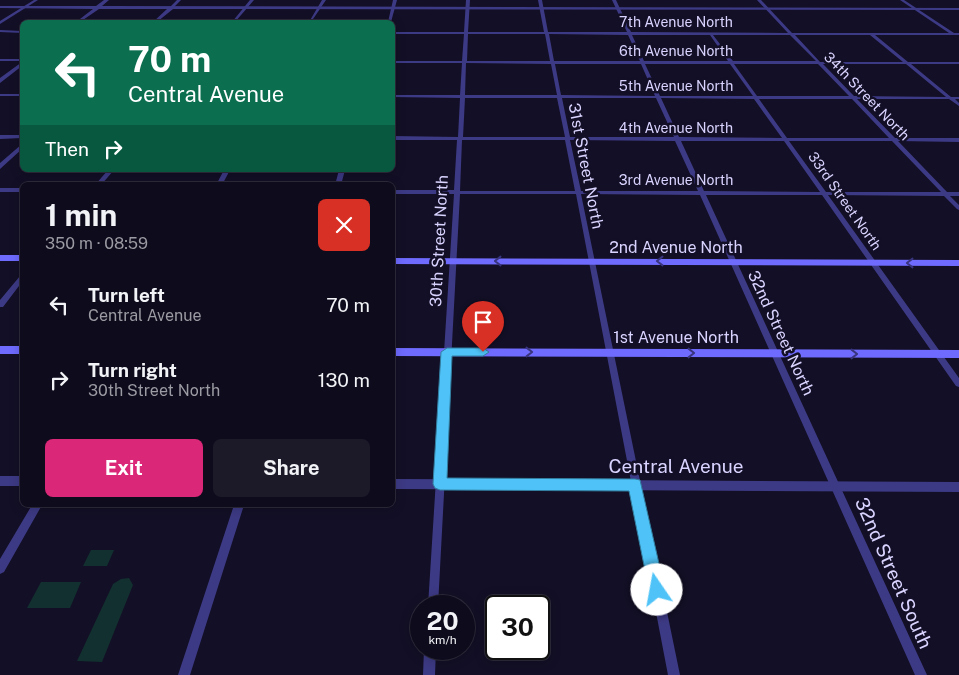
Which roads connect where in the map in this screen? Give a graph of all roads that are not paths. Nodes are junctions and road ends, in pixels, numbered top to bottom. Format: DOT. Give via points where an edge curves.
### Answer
graph roads {
  1 [pos="36,0"];
  2 [pos="108,0"];
  3 [pos="179,0"];
  4 [pos="252,0"];
  5 [pos="324,0"];
  6 [pos="395,0"];
  7 [pos="468,0"];
  8 [pos="540,0"];
  9 [pos="614,0"];
  10 [pos="759,0"];
  11 [pos="902,0"];
  12 [pos="0,7"];
  13 [pos="24,7"];
  14 [pos="97,8"];
  15 [pos="171,8"];
  16 [pos="245,8"];
  17 [pos="320,8"];
  18 [pos="393,8"];
  19 [pos="467,8"];
  20 [pos="541,8"];
  21 [pos="618,8"];
  22 [pos="767,9"];
  23 [pos="916,9"];
  24 [pos="959,10"];
  25 [pos="81,20"];
  26 [pos="157,20"];
  27 [pos="235,20"];
  28 [pos="311,20"];
  29 [pos="389,20"];
  30 [pos="0,22"];
  31 [pos="0,32"];
  32 [pos="20,32"];
  33 [pos="395,33"];
  34 [pos="465,33"];
  35 [pos="546,33"];
  36 [pos="630,33"];
  37 [pos="711,34"];
  38 [pos="790,34"];
  39 [pos="871,34"];
  40 [pos="953,34"];
  41 [pos="959,34"];
  42 [pos="959,38"];
  43 [pos="0,60"];
  44 [pos="20,62"];
  45 [pos="395,62"];
  46 [pos="464,62"];
  47 [pos="551,62"];
  48 [pos="643,62"];
  49 [pos="730,62"];
  50 [pos="819,63"];
  51 [pos="907,63"];
  52 [pos="959,63"];
  53 [pos="20,64"];
  54 [pos="0,81"];
  55 [pos="0,95"];
  56 [pos="20,95"];
  57 [pos="395,96"];
  58 [pos="462,96"];
  59 [pos="558,97"];
  60 [pos="658,97"];
  61 [pos="756,97"];
  62 [pos="852,97"];
  63 [pos="949,98"];
  64 [pos="959,98"];
  65 [pos="959,106"];
  66 [pos="0,137"];
  67 [pos="20,137"];
  68 [pos="395,138"];
  69 [pos="566,138"];
  70 [pos="459,139"];
  71 [pos="677,139"];
  72 [pos="786,140"];
  73 [pos="894,140"];
  74 [pos="959,140"];
  75 [pos="20,148"];
  76 [pos="0,167"];
  77 [pos="109,172"];
  78 [pos="101,182"];
  79 [pos="0,190"];
  80 [pos="20,190"];
  81 [pos="395,192"];
  82 [pos="456,192"];
  83 [pos="578,192"];
  84 [pos="702,192"];
  85 [pos="824,192"];
  86 [pos="946,194"];
  87 [pos="959,194"];
  88 [pos="959,208"];
  89 [pos="0,258"];
  90 [pos="20,258"];
  91 [pos="395,260"];
  92 [pos="452,261"];
  93 [pos="591,261"];
  94 [pos="733,262"];
  95 [pos="874,263"];
  96 [pos="959,263"];
  97 [pos="20,280"];
  98 [pos="0,305"];
  99 [pos="0,350"];
  100 [pos="20,350"];
  101 [pos="395,352"];
  102 [pos="447,352"];
  103 [pos="609,353"];
  104 [pos="776,354"];
  105 [pos="938,354"];
  106 [pos="959,354"];
  107 [pos="959,384"];
  108 [pos="0,481"];
  109 [pos="20,481"];
  110 [pos="395,484"];
  111 [pos="440,484"];
  112 [pos="635,485"];
  113 [pos="835,486"];
  114 [pos="959,486"];
  115 [pos="36,507"];
  116 [pos="237,507"];
  117 [pos="0,569"];
  118 [pos="434,595"];
  119 [pos="430,660"];
  120 [pos="184,675"];
  121 [pos="429,675"];
  122 [pos="674,675"];
  123 [pos="921,675"];
  1 -- 13 [label="street"];
  2 -- 14 [label="street"];
  3 -- 15 [label="street"];
  4 -- 16 [label="street"];
  5 -- 17 [label="street"];
  6 -- 18 [label="street"];
  7 -- 19 [label="street, 30th Street North"];
  8 -- 20 [label="street, 31st Street North"];
  9 -- 21 [label="street, 32nd Street North"];
  10 -- 22 [label="street, 34th Street North"];
  11 -- 23 [label="street"];
  12 -- 13 [label="street"];
  13 -- 14 [label="street"];
  13 -- 30 [label="street"];
  14 -- 15 [label="street"];
  14 -- 25 [label="street"];
  15 -- 16 [label="street"];
  15 -- 26 [label="street"];
  16 -- 17 [label="street"];
  16 -- 27 [label="street"];
  17 -- 18 [label="street"];
  17 -- 28 [label="street"];
  18 -- 19 [label="street"];
  18 -- 29 [label="street"];
  19 -- 20 [label="street"];
  19 -- 34 [label="street, 30th Street North"];
  20 -- 21 [label="street"];
  20 -- 35 [label="street, 31st Street North"];
  21 -- 22 [label="street"];
  21 -- 36 [label="street, 32nd Street North"];
  22 -- 23 [label="street"];
  22 -- 38 [label="street, 34th Street North"];
  23 -- 24 [label="street"];
  23 -- 40 [label="street"];
  31 -- 32 [label="street"];
  33 -- 34 [label="street, 7th Avenue North"];
  34 -- 35 [label="street, 7th Avenue North"];
  34 -- 46 [label="street, 30th Street North"];
  35 -- 36 [label="street, 7th Avenue North"];
  35 -- 47 [label="street, 31st Street North"];
  36 -- 37 [label="street, 7th Avenue North"];
  36 -- 48 [label="street, 32nd Street North"];
  37 -- 38 [label="street, 7th Avenue North"];
  37 -- 49 [label="street, 33rd Street North"];
  38 -- 39 [label="street, 7th Avenue North"];
  38 -- 50 [label="street, 34th Street North"];
  39 -- 40 [label="street, 7th Avenue North"];
  39 -- 51 [label="street"];
  40 -- 41 [label="street, 7th Avenue North"];
  40 -- 42 [label="street"];
  43 -- 44 [label="street"];
  45 -- 46 [label="street, 6th Avenue North"];
  46 -- 47 [label="street, 6th Avenue North"];
  46 -- 58 [label="street, 30th Street North"];
  47 -- 48 [label="street, 6th Avenue North"];
  47 -- 59 [label="street, 31st Street North"];
  48 -- 49 [label="street, 6th Avenue North"];
  48 -- 60 [label="street, 32nd Street North"];
  49 -- 50 [label="street, 6th Avenue North"];
  49 -- 61 [label="street, 33rd Street North"];
  50 -- 51 [label="street, 6th Avenue North"];
  50 -- 62 [label="street, 34th Street North"];
  51 -- 52 [label="street, 6th Avenue North"];
  51 -- 63 [label="street"];
  53 -- 54 [label="street"];
  55 -- 56 [label="street"];
  57 -- 58 [label="street, 5th Avenue North"];
  58 -- 59 [label="street, 5th Avenue North"];
  58 -- 70 [label="street, 30th Street North"];
  59 -- 60 [label="street, 5th Avenue North"];
  59 -- 69 [label="street, 31st Street North"];
  60 -- 61 [label="street, 5th Avenue North"];
  60 -- 71 [label="street, 32nd Street North"];
  61 -- 62 [label="street, 5th Avenue North"];
  61 -- 72 [label="street, 33rd Street North"];
  62 -- 63 [label="street, 5th Avenue North"];
  62 -- 73 [label="street, 34th Street North"];
  63 -- 64 [label="street, 5th Avenue North"];
  63 -- 65 [label="street"];
  66 -- 67 [label="street"];
  68 -- 70 [label="street, 4th Avenue North"];
  69 -- 70 [label="street, 4th Avenue North"];
  69 -- 71 [label="street, 4th Avenue North"];
  69 -- 83 [label="street, 31st Street North"];
  70 -- 82 [label="street, 30th Street North"];
  71 -- 72 [label="street, 4th Avenue North"];
  71 -- 84 [label="street, 32nd Street North"];
  72 -- 73 [label="street, 4th Avenue North"];
  72 -- 85 [label="street, 33rd Street North"];
  73 -- 74 [label="street, 4th Avenue North"];
  73 -- 86 [label="street, 34th Street North"];
  75 -- 76 [label="street"];
  77 -- 78 [label="street"];
  79 -- 80 [label="street"];
  81 -- 82 [label="street, 3rd Avenue North"];
  82 -- 83 [label="street, 3rd Avenue North"];
  82 -- 92 [label="street, 30th Street North"];
  83 -- 84 [label="street, 3rd Avenue North"];
  83 -- 93 [label="street, 31st Street North"];
  84 -- 85 [label="street, 3rd Avenue North"];
  84 -- 94 [label="street, 32nd Street North"];
  85 -- 86 [label="street, 3rd Avenue North"];
  85 -- 95 [label="street, 33rd Street North"];
  86 -- 87 [label="street, 3rd Avenue North"];
  86 -- 88 [label="street, 34th Street North"];
  89 -- 90 [label="main road"];
  91 -- 92 [label="main road, 2nd Avenue North"];
  93 -- 92 [label="main road, 2nd Avenue North, one-way"];
  92 -- 102 [label="street, 30th Street North"];
  94 -- 93 [label="main road, 2nd Avenue North, one-way"];
  93 -- 103 [label="street, 31st Street North"];
  94 -- 95 [label="main road, 2nd Avenue North"];
  94 -- 104 [label="street, 32nd Street North"];
  96 -- 95 [label="main road, 2nd Avenue North, one-way"];
  95 -- 105 [label="street, 33rd Street North"];
  97 -- 98 [label="street"];
  99 -- 100 [label="main road"];
  101 -- 102 [label="main road, 1st Avenue North"];
  102 -- 103 [label="main road, 1st Avenue North, one-way"];
  102 -- 111 [label="street, 30th Street North"];
  103 -- 104 [label="main road, 1st Avenue North, one-way"];
  103 -- 112 [label="street, 31st Street North"];
  104 -- 105 [label="main road, 1st Avenue North, one-way"];
  104 -- 113 [label="street, 32nd Street North"];
  105 -- 106 [label="main road, 1st Avenue North"];
  105 -- 107 [label="street, 33rd Street North"];
  108 -- 109 [label="street"];
  110 -- 111 [label="street, Central Avenue"];
  111 -- 112 [label="street, Central Avenue"];
  111 -- 118 [label="street, 30th Street North"];
  112 -- 113 [label="street, Central Avenue"];
  112 -- 122 [label="street, 31st Street North"];
  113 -- 114 [label="street, Central Avenue"];
  113 -- 123 [label="street, 32nd Street South"];
  115 -- 117 [label="street"];
  116 -- 120 [label="street"];
  119 -- 121 [label="street"];
}
